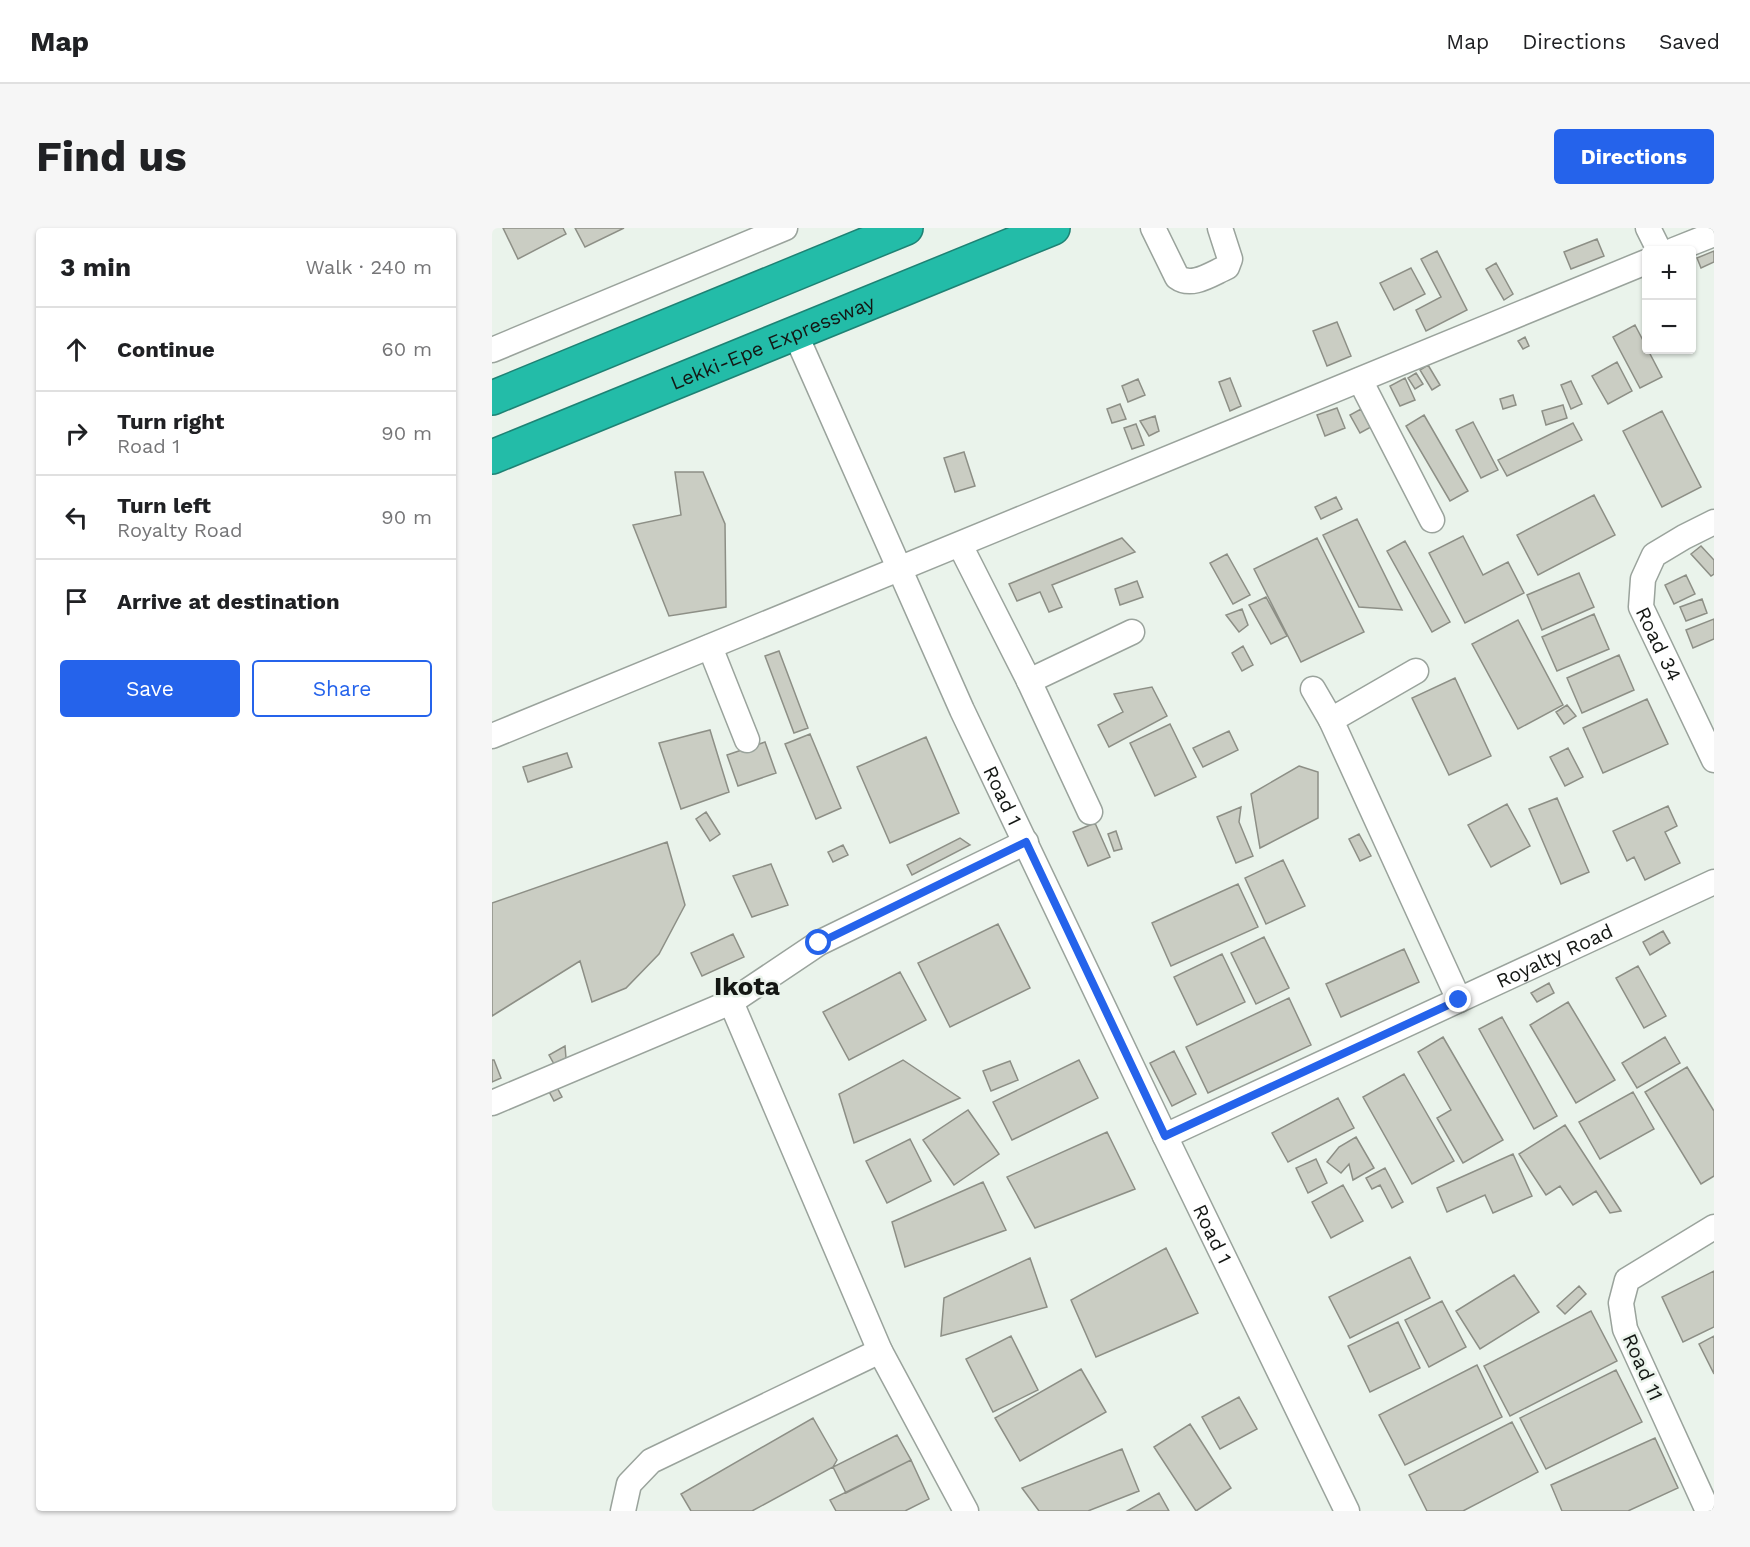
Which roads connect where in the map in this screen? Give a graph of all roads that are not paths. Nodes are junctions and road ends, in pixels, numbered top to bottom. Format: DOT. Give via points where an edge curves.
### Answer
graph roads {
  1 [pos="785,228"];
  2 [pos="906,228"];
  3 [pos="1053,228"];
  4 [pos="1153,228"];
  5 [pos="1220,228"];
  6 [pos="1648,228"];
  7 [pos="1714,234"];
  8 [pos="871,235"];
  9 [pos="1657,246"];
  10 [pos="1684,246"];
  11 [pos="1642,264"];
  12 [pos="795,333"];
  13 [pos="492,350"];
  14 [pos="1360,380"];
  15 [pos="492,398"];
  16 [pos="492,457"];
  17 [pos="1432,520"];
  18 [pos="1714,522"];
  19 [pos="960,545"];
  20 [pos="901,569"];
  21 [pos="1132,632"];
  22 [pos="710,647"];
  23 [pos="1416,671"];
  24 [pos="1029,681"];
  25 [pos="1313,689"];
  26 [pos="1331,720"];
  27 [pos="492,736"];
  28 [pos="747,740"];
  29 [pos="1714,760"];
  30 [pos="1090,812"];
  31 [pos="1026,842"];
  32 [pos="1714,882"];
  33 [pos="1459,1000"];
  34 [pos="731,1002"];
  35 [pos="492,1103"];
  36 [pos="1165,1136"];
  37 [pos="1714,1227"];
  38 [pos="880,1351"];
  39 [pos="623,1511"];
  40 [pos="966,1511"];
  41 [pos="1347,1511"];
  42 [pos="1708,1511"];
  1 -- 13 [label="street"];
  2 -- 8 [label="highway"];
  3 -- 12 [label="highway, Lekki-Epe Expressway"];
  4 -- 5 [label="street" via="1177,278 1191,283 1227,267 1230,259"];
  6 -- 9 [label="street"];
  7 -- 10 [label="street"];
  8 -- 15 [label="highway"];
  11 -- 14 [label="street"];
  12 -- 16 [label="highway, Lekki-Epe Expressway"];
  12 -- 20 [label="street, Road 1"];
  14 -- 17 [label="street"];
  14 -- 19 [label="street"];
  18 -- 29 [label="street, Road 34" via="1654,555 1643,579 1641,607"];
  19 -- 20 [label="street"];
  19 -- 24 [label="street"];
  20 -- 22 [label="street"];
  20 -- 31 [label="street, Road 1" via="962,710"];
  21 -- 24 [label="street"];
  22 -- 27 [label="street"];
  22 -- 28 [label="street"];
  23 -- 26 [label="street"];
  24 -- 30 [label="street"];
  25 -- 26 [label="street"];
  26 -- 33 [label="street"];
  31 -- 34 [label="street" via="819,943"];
  31 -- 36 [label="street, Road 1"];
  32 -- 33 [label="street, Royalty Road"];
  33 -- 36 [label="street, Royalty Road"];
  34 -- 35 [label="street"];
  34 -- 38 [label="street"];
  36 -- 41 [label="street, Road 1"];
  37 -- 42 [label="street, Road 11" via="1627,1280 1621,1303 1624,1329"];
  38 -- 39 [label="street" via="651,1461 629,1484"];
  38 -- 40 [label="street"];
}
